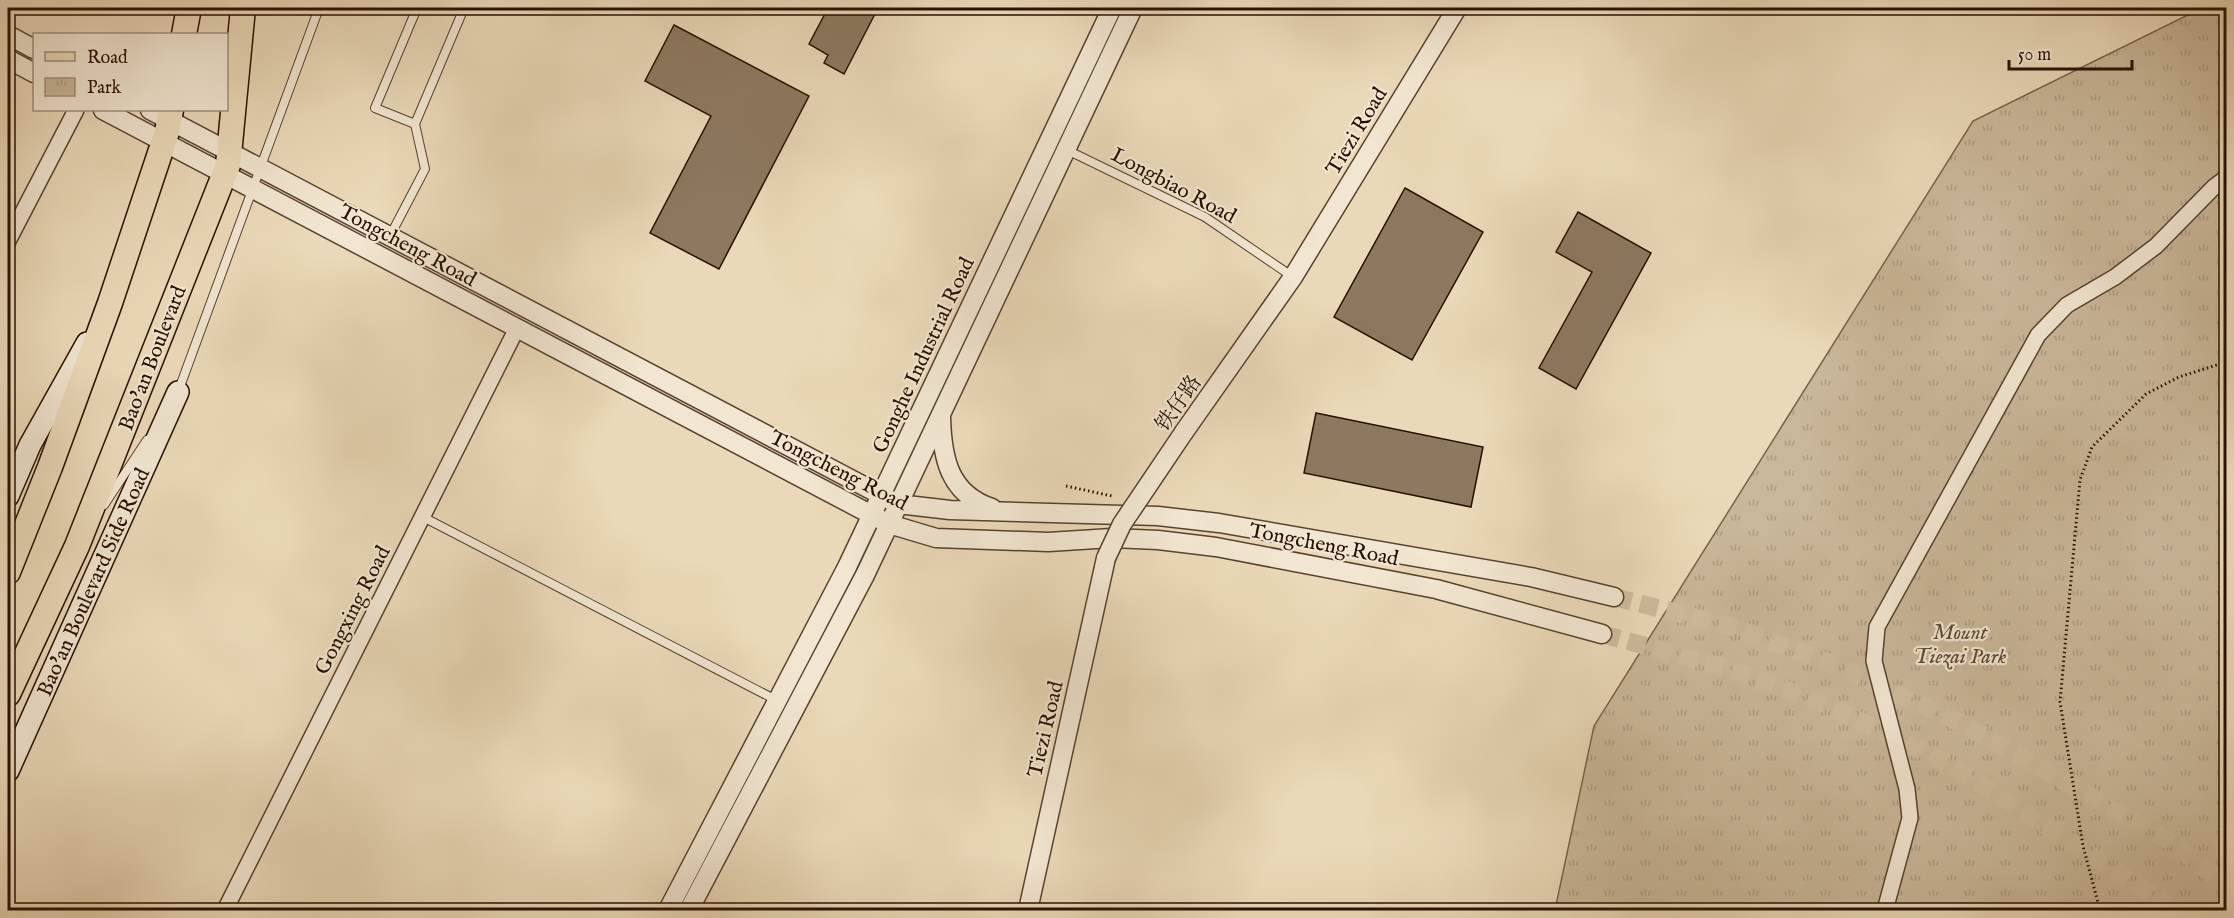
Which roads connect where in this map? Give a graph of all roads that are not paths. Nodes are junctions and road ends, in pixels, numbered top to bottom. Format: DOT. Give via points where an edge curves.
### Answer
graph roads {
  1 [pos="243,8"];
  2 [pos="319,8"];
  3 [pos="417,8"];
  4 [pos="464,8"];
  5 [pos="1112,8"];
  6 [pos="1133,8"];
  7 [pos="1457,8"];
  8 [pos="189,9"];
  9 [pos="177,33"];
  10 [pos="184,33"];
  11 [pos="8,35"];
  12 [pos="33,48"];
  13 [pos="8,59"];
  14 [pos="33,72"];
  15 [pos="75,111"];
  16 [pos="109,111"];
  17 [pos="163,120"];
  18 [pos="415,124"];
  19 [pos="1066,150"];
  20 [pos="227,163"];
  21 [pos="259,167"];
  22 [pos="2226,178"];
  23 [pos="252,188"];
  24 [pos="390,236"];
  25 [pos="8,241"];
  26 [pos="1293,277"];
  27 [pos="110,303"];
  28 [pos="517,328"];
  29 [pos="178,392"];
  30 [pos="941,412"];
  31 [pos="881,495"];
  32 [pos="8,496"];
  33 [pos="898,504"];
  34 [pos="1003,512"];
  35 [pos="872,515"];
  36 [pos="423,517"];
  37 [pos="889,524"];
  38 [pos="77,546"];
  39 [pos="1106,558"];
  40 [pos="8,572"];
  41 [pos="1614,597"];
  42 [pos="1602,634"];
  43 [pos="8,694"];
  44 [pos="777,701"];
  45 [pos="8,771"];
  46 [pos="225,910"];
  47 [pos="668,910"];
  48 [pos="689,910"];
  49 [pos="1028,910"];
  50 [pos="1885,910"];
  1 -- 20 [label="main road, Bao'an Boulevard"];
  2 -- 21 [label="lane"];
  3 -- 18 [label="lane" via="375,108"];
  4 -- 18 [label="lane"];
  5 -- 31 [label="street, Gonghe Industrial Road"];
  6 -- 19 [label="street, Gonghe Industrial Road"];
  7 -- 26 [label="street, Tiezi Road"];
  8 -- 9 [label="street"];
  8 -- 10 [label="main road"];
  11 -- 12 [label="street"];
  13 -- 14 [label="street"];
  15 -- 25 [label="street"];
  16 -- 17 [label="street"];
  17 -- 20 [label="street"];
  17 -- 27 [label="main road"];
  18 -- 24 [label="lane" via="424,169"];
  19 -- 26 [label="lane, Longbiao Road" via="1205,217"];
  19 -- 30 [label="street, Gonghe Industrial Road"];
  20 -- 21 [label="street, Tongcheng Road"];
  20 -- 23 [label="street, Tongcheng Road"];
  20 -- 38 [label="main road, Bao'an Boulevard"];
  21 -- 23 [label="lane"];
  21 -- 24 [label="street, Tongcheng Road"];
  22 -- 50 [label="street" via="2156,246 2115,278 2067,305 2038,335 1876,627 1874,661 1907,789 1910,818"];
  23 -- 28 [label="street, Tongcheng Road"];
  23 -- 29 [label="lane"];
  24 -- 31 [label="street, Tongcheng Road"];
  26 -- 39 [label="street, 铁仔路, bridge" via="1122,524"];
  27 -- 32 [label="main road" via="30,445"];
  27 -- 40 [label="main road"];
  28 -- 35 [label="street, Tongcheng Road"];
  28 -- 36 [label="street, Gongxing Road"];
  29 -- 38 [label="lane"];
  29 -- 45 [label="main road, Bao'an Boulevard Side Road"];
  30 -- 33 [label="street, Gonghe Industrial Road"];
  30 -- 34 [label="street" via="945,459 952,477 981,504"];
  31 -- 33 [label="street, Tongcheng Road"];
  31 -- 35 [label="street, Gonghe Industrial Road"];
  33 -- 34 [label="street, Tongcheng Road"];
  33 -- 37 [label="street, Gonghe Industrial Road"];
  34 -- 41 [label="street, Tongcheng Road" via="1158,516 1220,523 1509,573"];
  35 -- 37 [label="street, Tongcheng Road"];
  35 -- 44 [label="street, Gonghe Industrial Road"];
  36 -- 44 [label="lane"];
  36 -- 46 [label="street, Gongxing Road"];
  37 -- 42 [label="street, Tongcheng Road" via="936,538 1048,542 1146,539 1216,547 1437,589"];
  37 -- 48 [label="street, Gonghe Industrial Road"];
  38 -- 43 [label="main road, Bao'an Boulevard"];
  39 -- 49 [label="street, Tiezi Road"];
  44 -- 47 [label="street, Gonghe Industrial Road"];
}
